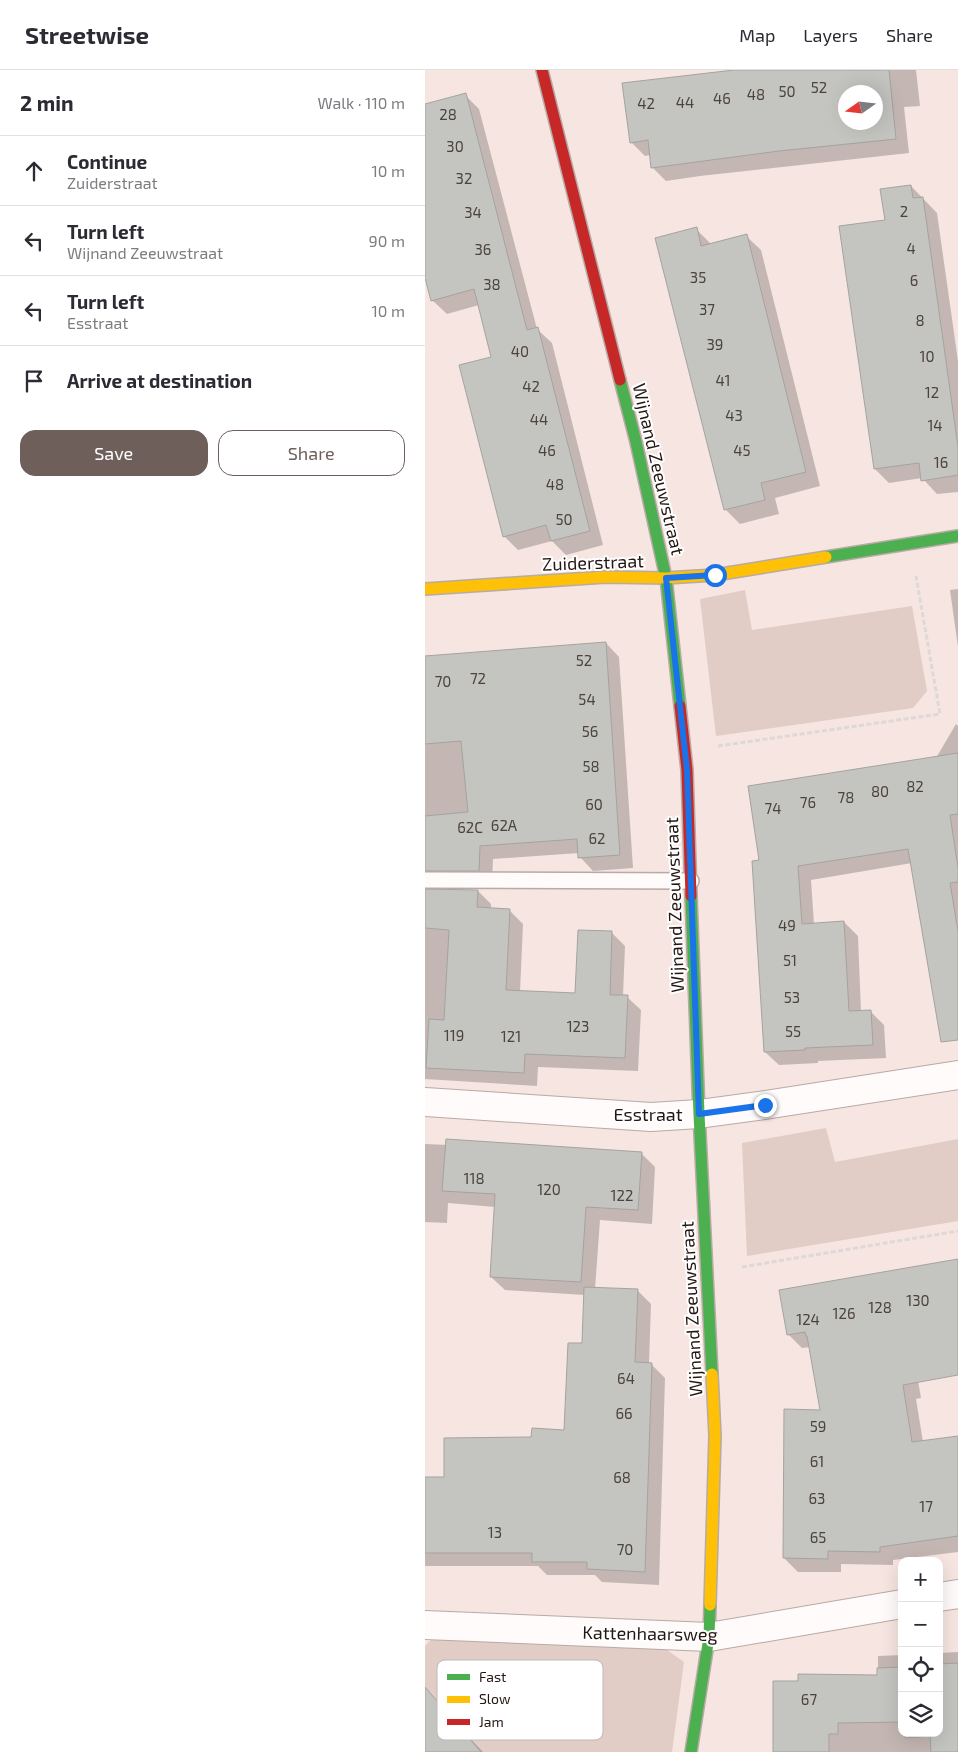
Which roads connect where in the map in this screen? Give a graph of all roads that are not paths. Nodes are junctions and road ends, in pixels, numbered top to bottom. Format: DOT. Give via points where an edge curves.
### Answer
graph roads {
  1 [pos="542,70"];
  2 [pos="958,536"];
  3 [pos="666,578"];
  4 [pos="425,589"];
  5 [pos="425,880"];
  6 [pos="691,880"];
  7 [pos="958,1075"];
  8 [pos="425,1102"];
  9 [pos="699,1114"];
  10 [pos="958,1594"];
  11 [pos="943,1597"];
  12 [pos="898,1605"];
  13 [pos="425,1625"];
  14 [pos="709,1637"];
  15 [pos="691,1752"];
  1 -- 3 [label="main road, Wijnand Zeeuwstraat" via="636,442"];
  2 -- 3 [label="main road, Zuiderstraat" via="715,575"];
  3 -- 4 [label="main road, Zuiderstraat" via="606,577"];
  3 -- 6 [label="main road, Wijnand Zeeuwstraat" via="685,751"];
  5 -- 6 [label="lane"];
  6 -- 9 [label="main road, Wijnand Zeeuwstraat"];
  7 -- 9 [label="street, Esstraat"];
  8 -- 9 [label="street, Esstraat" via="651,1117"];
  9 -- 14 [label="main road, Wijnand Zeeuwstraat" via="715,1436"];
  10 -- 11 [label="street"];
  12 -- 14 [label="street, Kattenhaarsweg"];
  13 -- 14 [label="street, Kattenhaarsweg"];
  14 -- 15 [label="main road, Wijnand Zeeuwstraat"];
}
